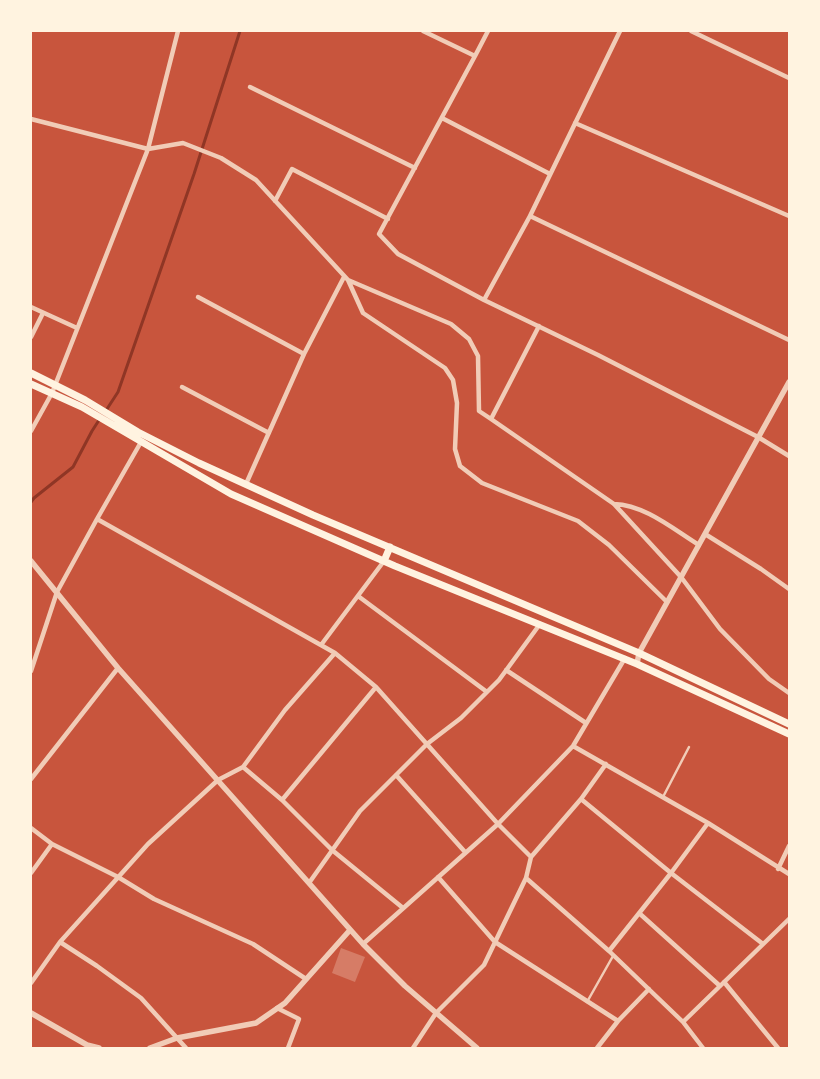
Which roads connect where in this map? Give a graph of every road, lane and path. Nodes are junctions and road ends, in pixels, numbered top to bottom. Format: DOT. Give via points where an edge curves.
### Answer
graph roads {
  1 [pos="178,31"];
  2 [pos="423,31"];
  3 [pos="488,31"];
  4 [pos="620,31"];
  5 [pos="691,31"];
  6 [pos="476,56"];
  7 [pos="789,78"];
  8 [pos="250,87"];
  9 [pos="442,118"];
  10 [pos="31,119"];
  11 [pos="575,123"];
  12 [pos="148,149"];
  13 [pos="415,168"];
  14 [pos="550,174"];
  15 [pos="275,201"];
  16 [pos="530,216"];
  17 [pos="789,216"];
  18 [pos="388,219"];
  19 [pos="346,278"];
  20 [pos="198,296"];
  21 [pos="484,300"];
  22 [pos="31,307"];
  23 [pos="43,313"];
  24 [pos="539,326"];
  25 [pos="77,328"];
  26 [pos="31,337"];
  27 [pos="789,340"];
  28 [pos="304,354"];
  29 [pos="31,372"];
  30 [pos="789,382"];
  31 [pos="31,384"];
  32 [pos="55,384"];
  33 [pos="182,387"];
  34 [pos="52,394"];
  35 [pos="491,419"];
  36 [pos="31,431"];
  37 [pos="269,433"];
  38 [pos="145,435"];
  39 [pos="758,437"];
  40 [pos="141,442"];
  41 [pos="789,456"];
  42 [pos="246,484"];
  43 [pos="614,504"];
  44 [pos="97,519"];
  45 [pos="705,534"];
  46 [pos="699,545"];
  47 [pos="390,548"];
  48 [pos="31,561"];
  49 [pos="384,561"];
  50 [pos="681,578"];
  51 [pos="789,589"];
  52 [pos="57,592"];
  53 [pos="358,596"];
  54 [pos="667,602"];
  55 [pos="540,624"];
  56 [pos="321,645"];
  57 [pos="335,652"];
  58 [pos="639,653"];
  59 [pos="625,658"];
  60 [pos="637,664"];
  61 [pos="118,668"];
  62 [pos="506,670"];
  63 [pos="31,671"];
  64 [pos="376,686"];
  65 [pos="487,692"];
  66 [pos="789,693"];
  67 [pos="586,723"];
  68 [pos="789,724"];
  69 [pos="789,734"];
  70 [pos="427,744"];
  71 [pos="573,746"];
  72 [pos="689,747"];
  73 [pos="606,764"];
  74 [pos="242,767"];
  75 [pos="396,775"];
  76 [pos="31,779"];
  77 [pos="218,780"];
  78 [pos="663,797"];
  79 [pos="580,799"];
  80 [pos="282,800"];
  81 [pos="708,823"];
  82 [pos="498,824"];
  83 [pos="31,828"];
  84 [pos="52,844"];
  85 [pos="789,846"];
  86 [pos="332,850"];
  87 [pos="465,852"];
  88 [pos="531,857"];
  89 [pos="778,868"];
  90 [pos="671,873"];
  91 [pos="31,874"];
  92 [pos="789,874"];
  93 [pos="118,877"];
  94 [pos="438,877"];
  95 [pos="526,878"];
  96 [pos="308,883"];
  97 [pos="403,908"];
  98 [pos="639,913"];
  99 [pos="789,919"];
  100 [pos="350,930"];
  101 [pos="60,942"];
  102 [pos="495,942"];
  103 [pos="363,944"];
  104 [pos="764,944"];
  105 [pos="609,951"];
  106 [pos="614,956"];
  107 [pos="306,979"];
  108 [pos="724,982"];
  109 [pos="31,983"];
  110 [pos="720,986"];
  111 [pos="648,989"];
  112 [pos="588,1002"];
  113 [pos="277,1008"];
  114 [pos="31,1013"];
  115 [pos="436,1013"];
  116 [pos="618,1021"];
  117 [pos="683,1022"];
  118 [pos="177,1038"];
  119 [pos="99,1048"];
  120 [pos="150,1048"];
  121 [pos="186,1048"];
  122 [pos="288,1048"];
  123 [pos="413,1048"];
  124 [pos="477,1048"];
  125 [pos="597,1048"];
  126 [pos="703,1048"];
  127 [pos="778,1048"];
  1 -- 12 [label="street"];
  2 -- 6 [label="street"];
  3 -- 6 [label="street"];
  4 -- 11 [label="street"];
  5 -- 7 [label="street"];
  6 -- 9 [label="street"];
  8 -- 13 [label="street"];
  9 -- 13 [label="street"];
  9 -- 14 [label="street"];
  10 -- 12 [label="street"];
  11 -- 14 [label="street"];
  11 -- 17 [label="street"];
  12 -- 15 [label="street" via="184,144 208,152 256,180"];
  12 -- 25 [label="street"];
  13 -- 18 [label="street"];
  14 -- 16 [label="street"];
  15 -- 18 [label="street" via="292,169"];
  15 -- 19 [label="street"];
  16 -- 21 [label="street"];
  16 -- 27 [label="street"];
  18 -- 21 [label="street" via="380,234 398,254"];
  19 -- 28 [label="street"];
  19 -- 35 [label="street" via="451,324 469,339 478,356 479,411"];
  19 -- 54 [label="street" via="363,313 445,368 453,380 455,449 460,466 482,484 578,521"];
  20 -- 28 [label="street"];
  21 -- 24 [label="street"];
  22 -- 23 [label="street"];
  23 -- 25 [label="street"];
  23 -- 26 [label="street"];
  24 -- 35 [label="street"];
  24 -- 39 [label="street"];
  25 -- 32 [label="street"];
  28 -- 37 [label="street"];
  29 -- 32 [label="main road"];
  30 -- 39 [label="street"];
  31 -- 34 [label="main road"];
  32 -- 34 [label="street"];
  32 -- 38 [label="main road"];
  33 -- 37 [label="street"];
  34 -- 36 [label="street"];
  34 -- 40 [label="main road" via="82,407"];
  35 -- 43 [label="street"];
  37 -- 42 [label="street"];
  38 -- 40 [label="main road"];
  38 -- 42 [label="main road"];
  39 -- 41 [label="street"];
  39 -- 45 [label="street"];
  40 -- 44 [label="street"];
  40 -- 49 [label="main road" via="230,494"];
  42 -- 47 [label="main road"];
  43 -- 46 [label="street" via="628,504 651,515"];
  43 -- 50 [label="street"];
  44 -- 52 [label="street"];
  44 -- 56 [label="street"];
  45 -- 46 [label="street"];
  45 -- 51 [label="street"];
  46 -- 50 [label="street"];
  47 -- 49 [label="main road"];
  47 -- 58 [label="main road"];
  48 -- 52 [label="street"];
  49 -- 53 [label="street"];
  49 -- 55 [label="main road"];
  50 -- 54 [label="street"];
  50 -- 66 [label="street" via="720,629 769,679"];
  52 -- 61 [label="street"];
  52 -- 63 [label="street"];
  53 -- 56 [label="street"];
  53 -- 65 [label="street"];
  54 -- 58 [label="street"];
  55 -- 59 [label="main road"];
  55 -- 62 [label="street"];
  56 -- 57 [label="street"];
  57 -- 64 [label="street"];
  57 -- 74 [label="street"];
  58 -- 60 [label="street"];
  58 -- 68 [label="main road"];
  59 -- 60 [label="main road"];
  59 -- 67 [label="street"];
  60 -- 69 [label="main road"];
  61 -- 76 [label="street"];
  61 -- 77 [label="street"];
  62 -- 65 [label="street"];
  62 -- 67 [label="street"];
  64 -- 70 [label="street"];
  64 -- 80 [label="street"];
  65 -- 70 [label="street" via="461,718"];
  67 -- 71 [label="street"];
  70 -- 75 [label="street"];
  70 -- 82 [label="street"];
  71 -- 73 [label="street"];
  71 -- 82 [label="street"];
  72 -- 78 [label="lane"];
  73 -- 78 [label="street"];
  73 -- 79 [label="street"];
  74 -- 77 [label="street"];
  74 -- 80 [label="street"];
  75 -- 86 [label="street" via="360,811"];
  75 -- 87 [label="street"];
  77 -- 93 [label="street" via="148,844"];
  77 -- 96 [label="street"];
  78 -- 81 [label="street"];
  79 -- 88 [label="street"];
  79 -- 90 [label="street"];
  80 -- 86 [label="street"];
  81 -- 89 [label="street"];
  81 -- 90 [label="street"];
  82 -- 87 [label="street"];
  82 -- 88 [label="street"];
  83 -- 84 [label="street"];
  84 -- 91 [label="street"];
  84 -- 93 [label="street"];
  85 -- 89 [label="street"];
  86 -- 96 [label="street"];
  86 -- 97 [label="street"];
  87 -- 94 [label="street"];
  88 -- 95 [label="street"];
  89 -- 92 [label="street"];
  90 -- 98 [label="street"];
  90 -- 104 [label="street"];
  93 -- 101 [label="street"];
  93 -- 107 [label="street" via="154,899 253,944"];
  94 -- 97 [label="street"];
  94 -- 102 [label="street"];
  95 -- 102 [label="street"];
  95 -- 105 [label="street"];
  96 -- 100 [label="street"];
  97 -- 103 [label="street"];
  98 -- 105 [label="street"];
  98 -- 110 [label="street"];
  99 -- 104 [label="street"];
  100 -- 103 [label="street"];
  100 -- 107 [label="street"];
  101 -- 109 [label="street"];
  101 -- 118 [label="street" via="141,998"];
  102 -- 112 [label="street"];
  102 -- 115 [label="street" via="484,965"];
  103 -- 115 [label="street"];
  104 -- 108 [label="street"];
  105 -- 106 [label="street"];
  106 -- 111 [label="street"];
  106 -- 112 [label="lane"];
  107 -- 113 [label="street"];
  108 -- 110 [label="street"];
  108 -- 127 [label="street"];
  110 -- 117 [label="street"];
  111 -- 116 [label="street"];
  111 -- 117 [label="street"];
  112 -- 116 [label="street"];
  113 -- 118 [label="street" via="256,1023"];
  113 -- 122 [label="street" via="299,1019"];
  114 -- 119 [label="street" via="87,1045"];
  115 -- 123 [label="street"];
  115 -- 124 [label="street"];
  116 -- 125 [label="street"];
  117 -- 126 [label="street"];
  118 -- 120 [label="street"];
  118 -- 121 [label="street"];
}
